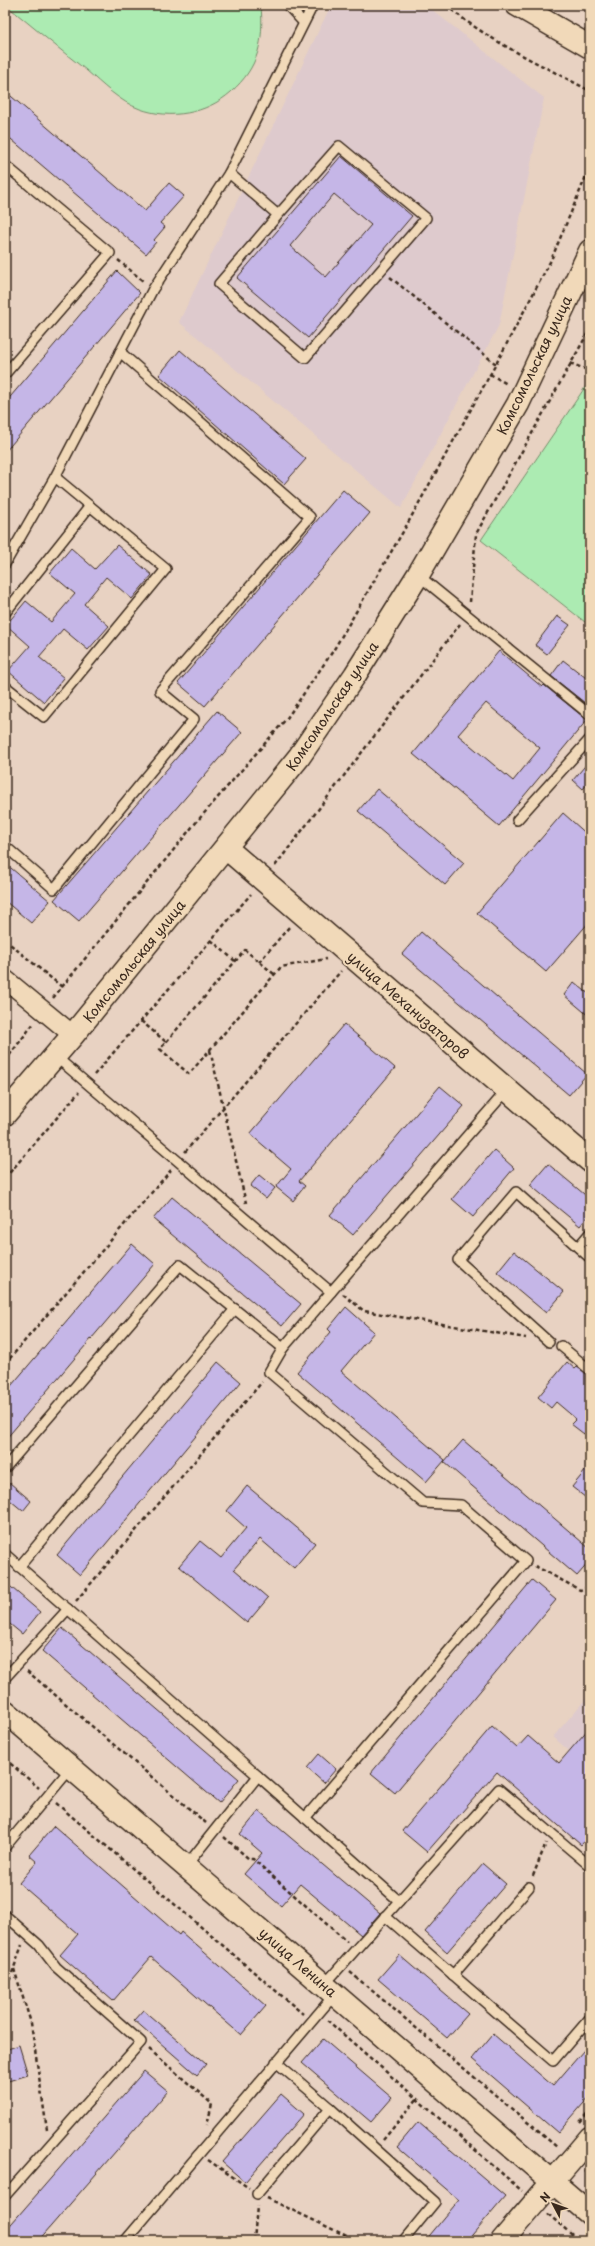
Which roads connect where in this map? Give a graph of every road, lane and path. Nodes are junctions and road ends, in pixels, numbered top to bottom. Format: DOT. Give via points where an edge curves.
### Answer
graph roads {
  1 [pos="287,5"];
  2 [pos="313,5"];
  3 [pos="446,5"];
  4 [pos="517,5"];
  5 [pos="303,22"];
  6 [pos="590,47"];
  7 [pos="590,91"];
  8 [pos="5,165"];
  9 [pos="590,167"];
  10 [pos="229,172"];
  11 [pos="278,215"];
  12 [pos="590,250"];
  13 [pos="110,253"];
  14 [pos="382,270"];
  15 [pos="153,289"];
  16 [pos="590,329"];
  17 [pos="120,352"];
  18 [pos="570,363"];
  19 [pos="496,364"];
  20 [pos="590,371"];
  21 [pos="5,374"];
  22 [pos="55,477"];
  23 [pos="90,506"];
  24 [pos="5,564"];
  25 [pos="418,575"];
  26 [pos="5,613"];
  27 [pos="467,615"];
  28 [pos="5,686"];
  29 [pos="590,715"];
  30 [pos="590,738"];
  31 [pos="517,820"];
  32 [pos="5,846"];
  33 [pos="226,848"];
  34 [pos="263,880"];
  35 [pos="292,923"];
  36 [pos="5,940"];
  37 [pos="211,940"];
  38 [pos="342,958"];
  39 [pos="236,961"];
  40 [pos="259,962"];
  41 [pos="274,974"];
  42 [pos="5,979"];
  43 [pos="62,987"];
  44 [pos="43,1010"];
  45 [pos="141,1021"];
  46 [pos="5,1028"];
  47 [pos="74,1035"];
  48 [pos="5,1040"];
  49 [pos="166,1042"];
  50 [pos="210,1050"];
  51 [pos="55,1056"];
  52 [pos="5,1060"];
  53 [pos="87,1083"];
  54 [pos="507,1090"];
  55 [pos="224,1108"];
  56 [pos="6,1112"];
  57 [pos="178,1161"];
  58 [pos="590,1161"];
  59 [pos="5,1178"];
  60 [pos="251,1223"];
  61 [pos="590,1233"];
  62 [pos="578,1247"];
  63 [pos="590,1258"];
  64 [pos="333,1290"];
  65 [pos="235,1309"];
  66 [pos="549,1342"];
  67 [pos="561,1346"];
  68 [pos="283,1348"];
  69 [pos="5,1364"];
  70 [pos="590,1370"];
  71 [pos="269,1372"];
  72 [pos="5,1468"];
  73 [pos="5,1554"];
  74 [pos="526,1561"];
  75 [pos="19,1567"];
  76 [pos="590,1587"];
  77 [pos="76,1601"];
  78 [pos="68,1609"];
  79 [pos="18,1664"];
  80 [pos="5,1678"];
  81 [pos="5,1711"];
  82 [pos="5,1760"];
  83 [pos="71,1768"];
  84 [pos="258,1776"];
  85 [pos="48,1796"];
  86 [pos="305,1818"];
  87 [pos="215,1830"];
  88 [pos="550,1832"];
  89 [pos="5,1847"];
  90 [pos="186,1866"];
  91 [pos="590,1866"];
  92 [pos="529,1887"];
  93 [pos="399,1901"];
  94 [pos="5,1915"];
  95 [pos="385,1916"];
  96 [pos="26,1934"];
  97 [pos="356,1949"];
  98 [pos="342,1965"];
  99 [pos="14,1969"];
  100 [pos="453,1975"];
  101 [pos="330,1990"];
  102 [pos="5,1993"];
  103 [pos="315,2016"];
  104 [pos="589,2022"];
  105 [pos="141,2042"];
  106 [pos="276,2062"];
  107 [pos="418,2098"];
  108 [pos="330,2108"];
  109 [pos="590,2138"];
  110 [pos="50,2145"];
  111 [pos="376,2148"];
  112 [pos="199,2154"];
  113 [pos="572,2160"];
  114 [pos="590,2174"];
  115 [pos="552,2182"];
  116 [pos="258,2194"];
  117 [pos="5,2196"];
  118 [pos="535,2203"];
  119 [pos="590,2214"];
  120 [pos="125,2241"];
  121 [pos="254,2241"];
  122 [pos="357,2241"];
  123 [pos="403,2241"];
  124 [pos="502,2241"];
  125 [pos="579,2241"];
  1 -- 5 [label="lane"];
  2 -- 5 [label="lane"];
  3 -- 7 [label="path" via="464,21 497,42"];
  4 -- 6 [label="main road"];
  5 -- 10 [label="lane"];
  8 -- 13 [label="lane"];
  9 -- 19 [label="path" via="550,260"];
  10 -- 11 [label="lane"];
  10 -- 15 [label="lane"];
  11 -- 14 [label="lane" via="339,146 426,218"];
  11 -- 14 [label="lane" via="219,284 305,358"];
  12 -- 25 [label="main road, Комсомольская улица" via="518,404"];
  13 -- 15 [label="path"];
  13 -- 21 [label="lane"];
  14 -- 19 [label="path"];
  15 -- 17 [label="lane"];
  16 -- 18 [label="path"];
  17 -- 22 [label="lane"];
  17 -- 32 [label="lane" via="310,517 160,691 194,719 54,889"];
  18 -- 20 [label="path"];
  18 -- 27 [label="path" via="476,534 470,612"];
  19 -- 43 [label="path" via="337,644 287,718 193,826"];
  22 -- 23 [label="lane"];
  22 -- 24 [label="lane"];
  23 -- 26 [label="lane"];
  23 -- 28 [label="lane" via="166,569 44,717"];
  25 -- 27 [label="lane"];
  25 -- 33 [label="main road, Комсомольская улица" via="356,675 303,751"];
  27 -- 29 [label="lane"];
  27 -- 34 [label="path"];
  30 -- 31 [label="lane"];
  33 -- 34 [label="main road, улица Механизаторов"];
  33 -- 47 [label="main road, Комсомольская улица"];
  34 -- 37 [label="path"];
  34 -- 38 [label="main road, улица Механизаторов"];
  35 -- 40 [label="path"];
  36 -- 43 [label="path"];
  37 -- 39 [label="path"];
  37 -- 45 [label="path"];
  38 -- 41 [label="path" via="281,967"];
  38 -- 54 [label="main road, улица Механизаторов"];
  38 -- 55 [label="path"];
  39 -- 40 [label="path" via="245,950"];
  39 -- 49 [label="path"];
  40 -- 41 [label="path"];
  41 -- 50 [label="path"];
  42 -- 44 [label="street"];
  43 -- 44 [label="path"];
  44 -- 47 [label="street"];
  44 -- 52 [label="path"];
  45 -- 49 [label="path"];
  45 -- 53 [label="path"];
  46 -- 48 [label="path" via="8,1030"];
  47 -- 51 [label="main road, Комсомольская улица"];
  49 -- 50 [label="path" via="160,1049 189,1074"];
  50 -- 55 [label="path"];
  51 -- 53 [label="lane"];
  51 -- 56 [label="main road, Комсомольская улица"];
  53 -- 57 [label="lane"];
  53 -- 59 [label="path"];
  54 -- 58 [label="main road, улица Механизаторов"];
  54 -- 64 [label="lane"];
  55 -- 57 [label="path"];
  55 -- 60 [label="path"];
  57 -- 60 [label="lane"];
  57 -- 69 [label="path"];
  60 -- 64 [label="lane"];
  61 -- 62 [label="lane"];
  62 -- 63 [label="lane"];
  62 -- 66 [label="lane" via="516,1192 458,1260"];
  64 -- 66 [label="path" via="364,1311"];
  64 -- 68 [label="lane"];
  65 -- 68 [label="lane"];
  65 -- 72 [label="lane" via="180,1265"];
  65 -- 75 [label="lane"];
  67 -- 70 [label="lane"];
  68 -- 71 [label="lane"];
  71 -- 74 [label="lane" via="423,1503 461,1505"];
  71 -- 77 [label="path"];
  73 -- 75 [label="lane"];
  74 -- 76 [label="path" via="580,1590"];
  74 -- 86 [label="lane"];
  75 -- 78 [label="lane"];
  78 -- 79 [label="lane"];
  78 -- 84 [label="lane"];
  79 -- 80 [label="lane"];
  79 -- 87 [label="path"];
  81 -- 83 [label="main road, улица Ленина"];
  82 -- 85 [label="path"];
  83 -- 85 [label="lane"];
  83 -- 90 [label="main road, улица Ленина"];
  84 -- 86 [label="lane"];
  84 -- 87 [label="lane"];
  85 -- 89 [label="lane"];
  85 -- 103 [label="path" via="301,2014"];
  86 -- 93 [label="lane"];
  87 -- 90 [label="lane"];
  87 -- 97 [label="path" via="249,1859 259,1864"];
  88 -- 91 [label="lane"];
  88 -- 92 [label="path"];
  88 -- 93 [label="lane" via="499,1789"];
  90 -- 101 [label="main road, улица Ленина"];
  92 -- 100 [label="lane"];
  93 -- 95 [label="lane"];
  94 -- 96 [label="lane"];
  95 -- 97 [label="lane"];
  95 -- 100 [label="lane"];
  96 -- 99 [label="path"];
  96 -- 105 [label="lane" via="39,1944 56,1967"];
  97 -- 98 [label="lane"];
  98 -- 101 [label="lane"];
  98 -- 113 [label="path"];
  99 -- 102 [label="path"];
  99 -- 110 [label="path" via="31,2023"];
  100 -- 104 [label="lane" via="554,2061"];
  101 -- 103 [label="lane"];
  101 -- 115 [label="main road, улица Ленина"];
  103 -- 106 [label="lane"];
  103 -- 107 [label="path" via="327,2020"];
  105 -- 110 [label="lane"];
  105 -- 112 [label="path" via="212,2104"];
  106 -- 108 [label="lane"];
  106 -- 112 [label="lane"];
  107 -- 111 [label="path"];
  107 -- 118 [label="path"];
  108 -- 111 [label="lane"];
  108 -- 116 [label="lane"];
  109 -- 113 [label="main road"];
  110 -- 117 [label="lane"];
  111 -- 123 [label="lane" via="435,2202"];
  112 -- 116 [label="path"];
  112 -- 120 [label="lane"];
  113 -- 114 [label="path"];
  113 -- 115 [label="main road"];
  115 -- 118 [label="main road"];
  115 -- 119 [label="main road, улица Ленина"];
  116 -- 121 [label="path"];
  116 -- 122 [label="path"];
  118 -- 124 [label="main road"];
  118 -- 125 [label="path"];
}
